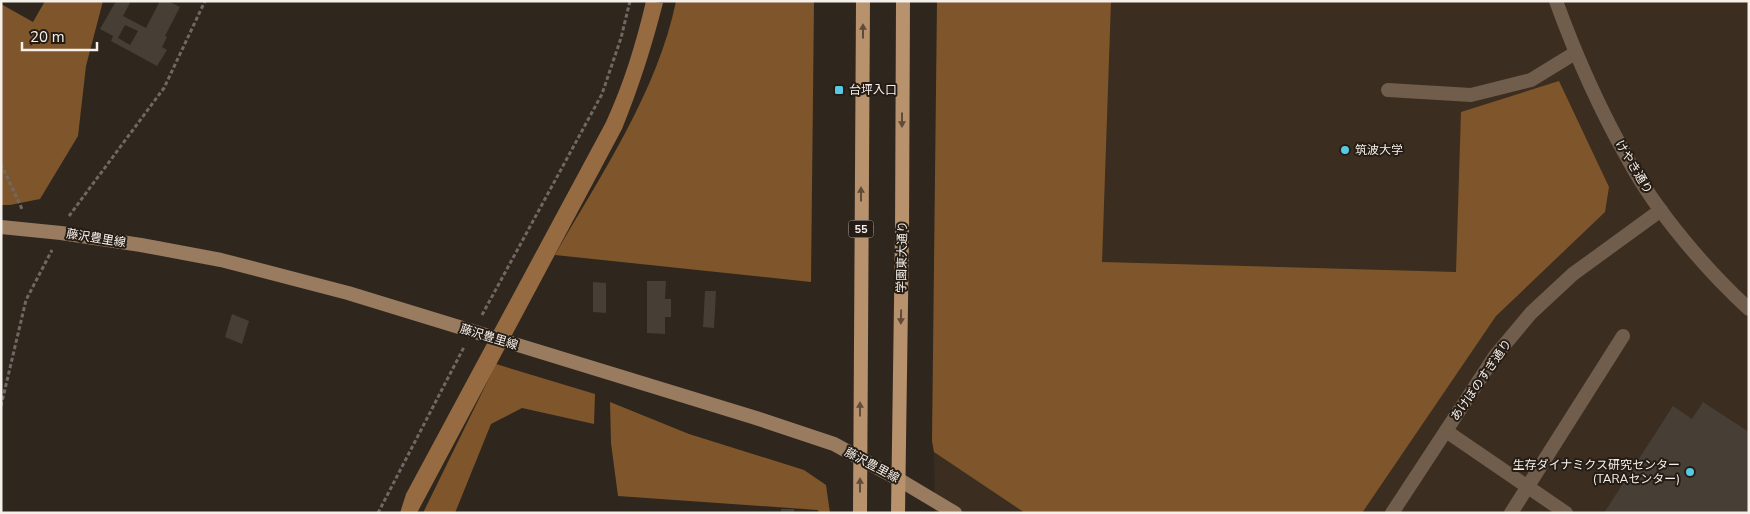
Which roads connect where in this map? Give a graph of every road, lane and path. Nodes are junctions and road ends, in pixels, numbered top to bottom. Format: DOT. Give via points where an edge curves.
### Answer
graph roads {
  1 [pos="205,1"];
  2 [pos="630,1"];
  3 [pos="863,1"];
  4 [pos="903,1"];
  5 [pos="1556,1"];
  6 [pos="1575,53"];
  7 [pos="1388,90"];
  8 [pos="1,164"];
  9 [pos="1661,210"];
  10 [pos="24,212"];
  11 [pos="1,227"];
  12 [pos="61,233"];
  13 [pos="1749,309"];
  14 [pos="472,332"];
  15 [pos="1623,336"];
  16 [pos="1,406"];
  17 [pos="1446,431"];
  18 [pos="860,457"];
  19 [pos="898,478"];
  20 [pos="1527,487"];
  21 [pos="378,513"];
  22 [pos="860,513"];
  23 [pos="898,513"];
  24 [pos="955,513"];
  25 [pos="1392,513"];
  26 [pos="1511,513"];
  27 [pos="1566,513"];
  1 -- 12 [label="path" via="164,88 68,218"];
  2 -- 14 [label="path" via="602,94"];
  18 -- 3 [label="main road, 55, one-way"];
  4 -- 19 [label="main road, 学園東大通り, one-way"];
  5 -- 6 [label="street, けやき通り"];
  6 -- 7 [label="street" via="1531,80 1472,95"];
  6 -- 9 [label="street, けやき通り" via="1629,163"];
  8 -- 10 [label="path"];
  9 -- 13 [label="street, けやき通り" via="1698,256"];
  9 -- 17 [label="street, あけぼのすぎ通り" via="1573,274 1531,313 1495,356"];
  11 -- 12 [label="main road, 藤沢豊里線"];
  12 -- 14 [label="main road, 藤沢豊里線" via="221,260 348,293"];
  12 -- 16 [label="path" via="26,300"];
  14 -- 18 [label="main road, 藤沢豊里線" via="756,418 834,444"];
  14 -- 21 [label="path"];
  15 -- 20 [label="street"];
  17 -- 20 [label="street"];
  17 -- 25 [label="street, あけぼのすぎ通り"];
  18 -- 19 [label="main road, 藤沢豊里線"];
  22 -- 18 [label="main road, 55, one-way"];
  19 -- 23 [label="main road, 学園東大通り"];
  19 -- 24 [label="main road, 藤沢豊里線"];
  20 -- 26 [label="street"];
  20 -- 27 [label="street"];
}
